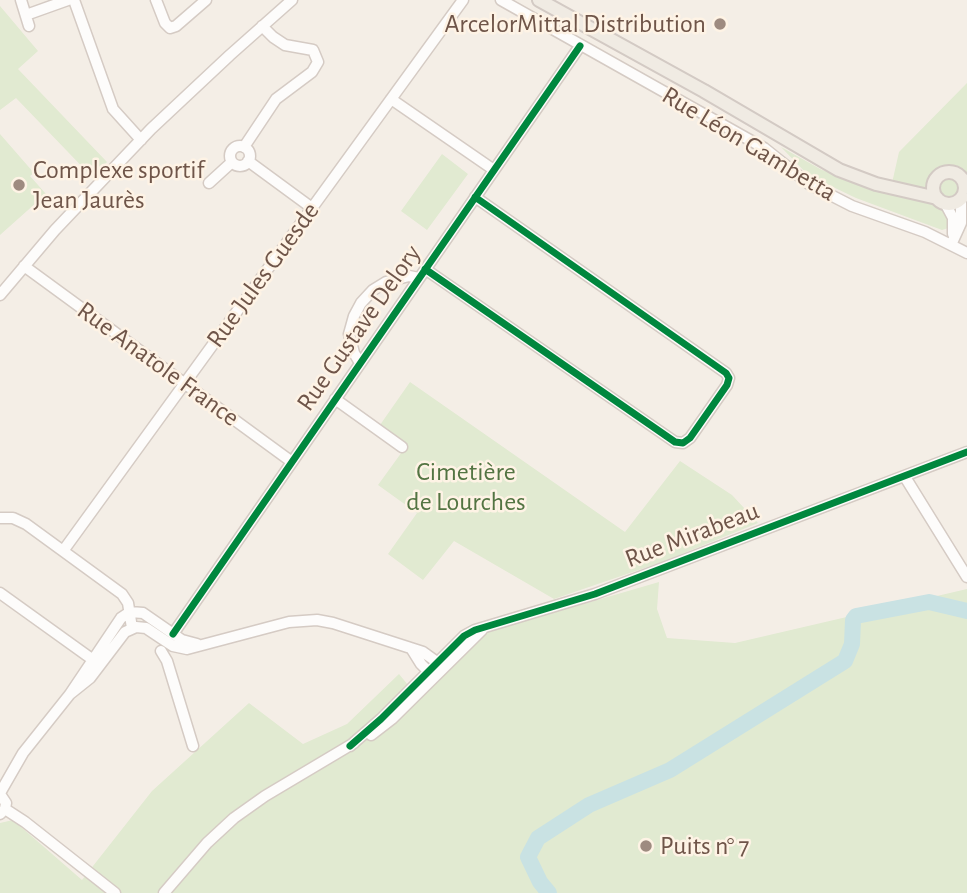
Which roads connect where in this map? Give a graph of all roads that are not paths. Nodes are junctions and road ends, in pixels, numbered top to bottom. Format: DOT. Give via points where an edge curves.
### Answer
graph roads {
  1 [pos="21,0"];
  2 [pos="68,0"];
  3 [pos="74,0"];
  4 [pos="156,0"];
  5 [pos="206,0"];
  6 [pos="292,0"];
  7 [pos="463,0"];
  8 [pos="500,0"];
  9 [pos="538,0"];
  10 [pos="26,15"];
  11 [pos="29,26"];
  12 [pos="262,26"];
  13 [pos="580,46"];
  14 [pos="391,99"];
  15 [pos="141,140"];
  16 [pos="244,147"];
  17 [pos="248,161"];
  18 [pos="232,162"];
  19 [pos="494,170"];
  20 [pos="965,179"];
  21 [pos="936,180"];
  22 [pos="209,183"];
  23 [pos="895,188"];
  24 [pos="964,196"];
  25 [pos="475,197"];
  26 [pos="942,201"];
  27 [pos="312,208"];
  28 [pos="951,245"];
  29 [pos="967,253"];
  30 [pos="24,266"];
  31 [pos="422,273"];
  32 [pos="0,295"];
  33 [pos="360,363"];
  34 [pos="185,383"];
  35 [pos="335,399"];
  36 [pos="402,447"];
  37 [pos="967,452"];
  38 [pos="292,462"];
  39 [pos="905,477"];
  40 [pos="0,518"];
  41 [pos="63,551"];
  42 [pos="967,577"];
  43 [pos="0,593"];
  44 [pos="130,612"];
  45 [pos="132,628"];
  46 [pos="167,643"];
  47 [pos="411,648"];
  48 [pos="96,662"];
  49 [pos="441,665"];
  50 [pos="431,674"];
  51 [pos="193,746"];
  52 [pos="0,794"];
  53 [pos="3,811"];
  54 [pos="115,893"];
  55 [pos="164,893"];
  1 -- 10 [label="street"];
  2 -- 10 [label="street"];
  3 -- 15 [label="street" via="113,109"];
  4 -- 5 [label="street" via="170,27"];
  6 -- 12 [label="street"];
  7 -- 14 [label="street, Rue Jules Guesde"];
  8 -- 13 [label="street, Rue Léon Gambetta"];
  9 -- 23 [label="main road" via="839,170"];
  10 -- 11 [label="street"];
  12 -- 15 [label="street"];
  12 -- 16 [label="street" via="285,45 313,50 318,62 312,72 276,99"];
  13 -- 19 [label="street, Rue Gustave Delory"];
  13 -- 28 [label="street, Rue Léon Gambetta" via="764,148 800,178 852,206 920,229"];
  14 -- 19 [label="street"];
  14 -- 27 [label="street, Rue Jules Guesde"];
  15 -- 30 [label="street"];
  16 -- 17 [label="street" via="250,154"];
  16 -- 18 [label="street" via="231,151"];
  17 -- 18 [label="street" via="242,166"];
  17 -- 27 [label="street"];
  18 -- 22 [label="street"];
  19 -- 25 [label="street, Rue Gustave Delory"];
  20 -- 21 [label="main road" via="947,173"];
  20 -- 24 [label="main road"];
  21 -- 23 [label="main road" via="924,186"];
  21 -- 26 [label="main road" via="934,189"];
  23 -- 26 [label="main road"];
  24 -- 26 [label="main road" via="953,204"];
  24 -- 28 [label="street" via="961,223"];
  25 -- 31 [label="street, Rue Gustave Delory"];
  25 -- 31 [label="street" via="726,373 727,385 690,438 675,442"];
  26 -- 28 [label="street" via="954,222"];
  27 -- 34 [label="street, Rue Jules Guesde"];
  28 -- 29 [label="street, Rue Léon Gambetta"];
  30 -- 32 [label="street"];
  30 -- 34 [label="street, Rue Anatole France"];
  31 -- 33 [label="street, Rue Gustave Delory"];
  31 -- 33 [label="street" via="386,282 361,303 349,334"];
  33 -- 35 [label="street, Rue Gustave Delory"];
  34 -- 38 [label="street, Rue Anatole France"];
  34 -- 41 [label="street, Rue Jules Guesde"];
  35 -- 36 [label="street"];
  35 -- 38 [label="street, Rue Gustave Delory"];
  37 -- 39 [label="street, Rue Mirabeau"];
  38 -- 46 [label="street, Rue Gustave Delory"];
  39 -- 42 [label="street"];
  39 -- 49 [label="street, Rue Mirabeau" via="595,594 489,626"];
  40 -- 41 [label="street" via="22,522"];
  41 -- 44 [label="street" via="122,594"];
  43 -- 48 [label="street"];
  44 -- 45 [label="street"];
  44 -- 46 [label="street" via="143,613"];
  44 -- 48 [label="street" via="121,618"];
  45 -- 46 [label="street" via="146,628"];
  45 -- 48 [label="street"];
  46 -- 47 [label="street" via="204,645 311,619"];
  46 -- 51 [label="street" via="166,659"];
  47 -- 49 [label="street"];
  47 -- 50 [label="street"];
  48 -- 52 [label="street" via="23,753"];
  49 -- 50 [label="street, Rue Mirabeau"];
  50 -- 55 [label="street, Rue Mirabeau" via="350,746 234,818"];
  52 -- 53 [label="street" via="5,799"];
  53 -- 54 [label="street" via="33,828"];
}
